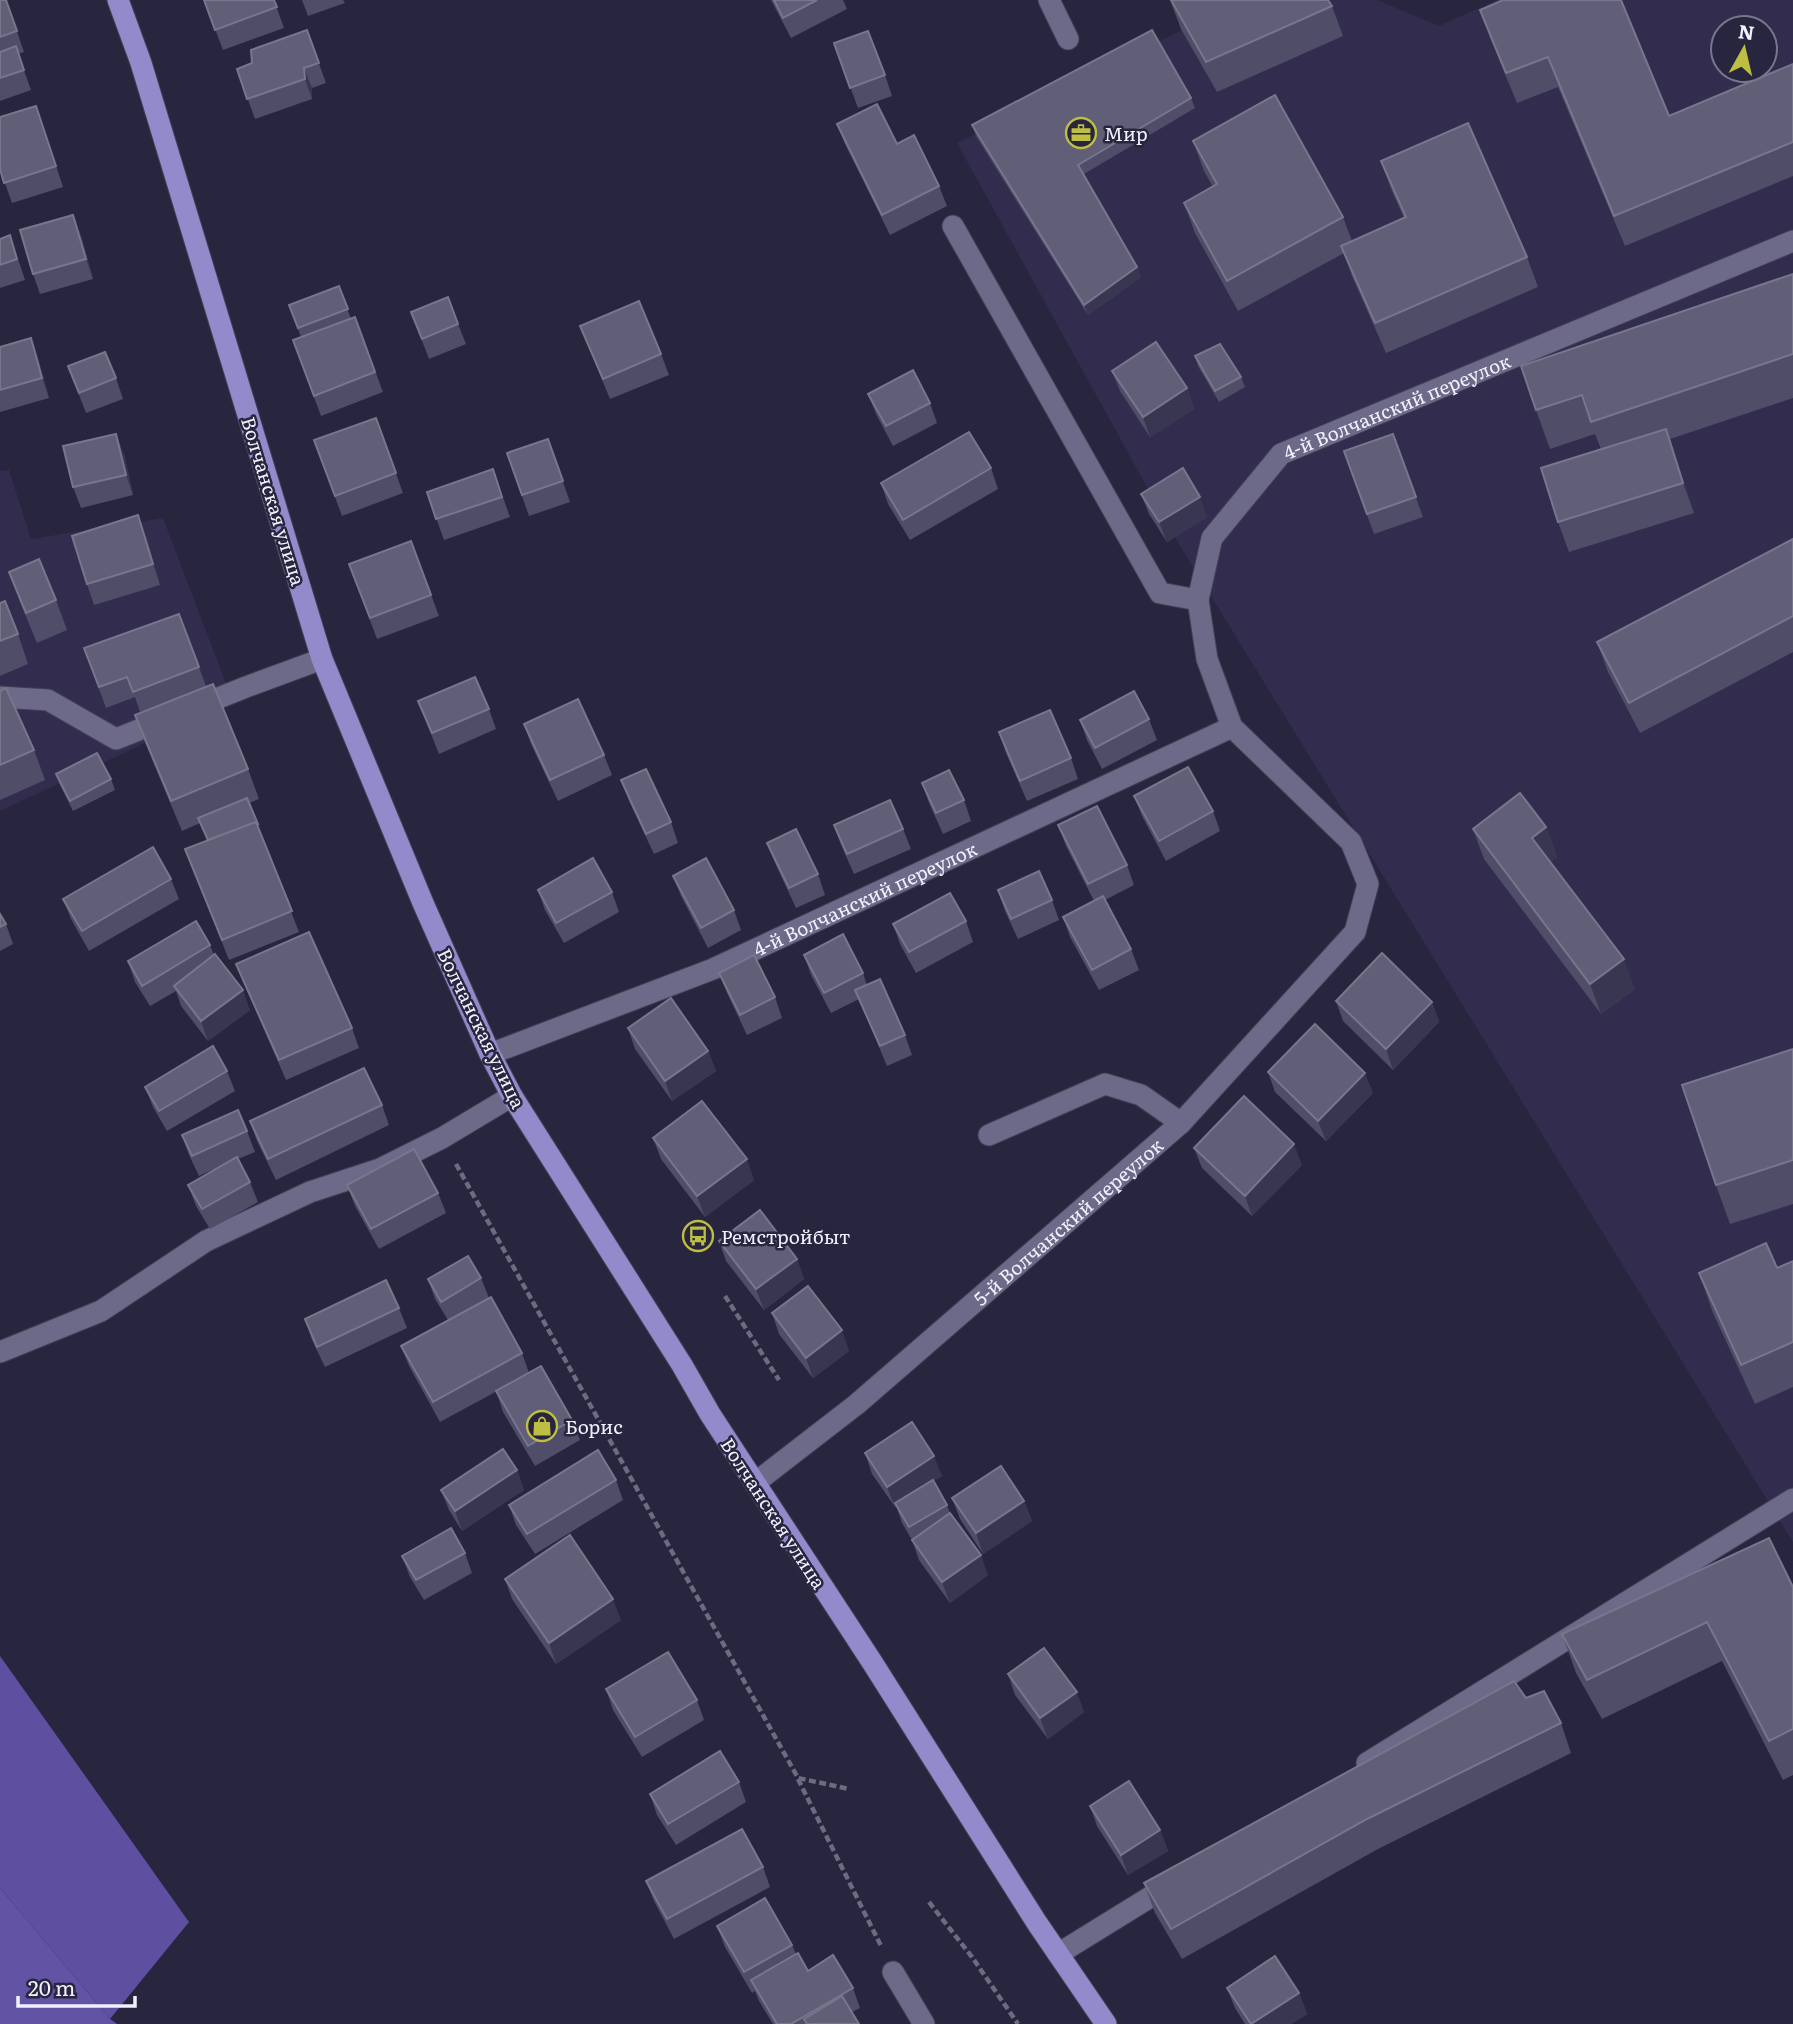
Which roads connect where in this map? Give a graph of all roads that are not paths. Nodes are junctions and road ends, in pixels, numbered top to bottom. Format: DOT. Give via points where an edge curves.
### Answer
graph roads {
  1 [pos="118,0"];
  2 [pos="1049,0"];
  3 [pos="1068,39"];
  4 [pos="953,226"];
  5 [pos="1793,241"];
  6 [pos="1198,600"];
  7 [pos="322,659"];
  8 [pos="0,697"];
  9 [pos="1232,727"];
  10 [pos="1355,932"];
  11 [pos="490,1054"];
  12 [pos="512,1096"];
  13 [pos="1181,1123"];
  14 [pos="989,1135"];
  15 [pos="0,1352"];
  16 [pos="755,1483"];
  17 [pos="1793,1499"];
  18 [pos="1355,1770"];
  19 [pos="1189,1873"];
  20 [pos="1058,1954"];
  21 [pos="893,1972"];
  22 [pos="923,2024"];
  23 [pos="1106,2024"];
  1 -- 7 [label="main road, Волчанская улица"];
  2 -- 3 [label="street"];
  4 -- 6 [label="street" via="1160,593"];
  5 -- 6 [label="street, 4-й Волчанский переулок" via="1281,454 1212,538"];
  6 -- 9 [label="street, 4-й Волчанский переулок" via="1207,659"];
  7 -- 8 [label="street" via="116,739 48,700"];
  7 -- 11 [label="main road, Волчанская улица"];
  9 -- 10 [label="street, 4-й Волчанский переулок" via="1351,842 1368,884"];
  9 -- 11 [label="street, 4-й Волчанский переулок" via="713,969"];
  10 -- 13 [label="street, 5-й Волчанский переулок"];
  11 -- 12 [label="main road, Волчанская улица"];
  12 -- 15 [label="street" via="442,1139 380,1168 310,1192 206,1241 101,1311"];
  12 -- 16 [label="main road, Волчанская улица"];
  13 -- 14 [label="street" via="1141,1095 1105,1084"];
  13 -- 16 [label="street, 5-й Волчанский переулок" via="857,1404"];
  16 -- 20 [label="main road, Волчанская улица"];
  17 -- 18 [label="street"];
  19 -- 20 [label="street"];
  20 -- 23 [label="main road, Волчанская улица"];
  21 -- 22 [label="street"];
}
